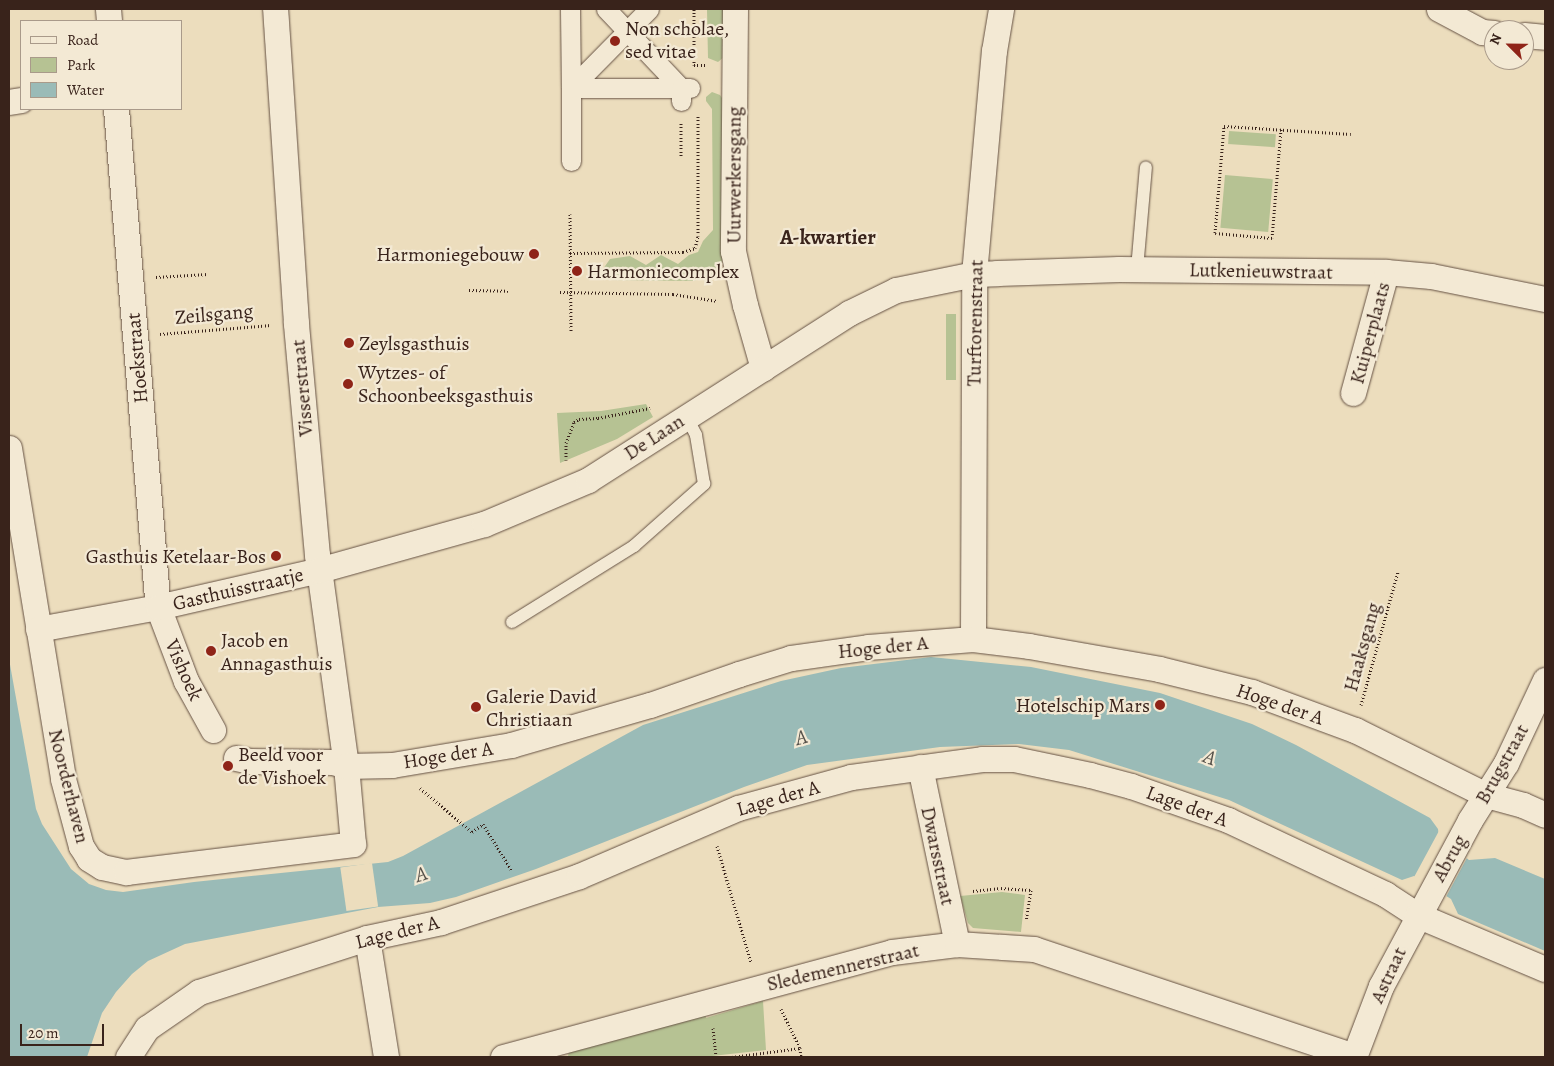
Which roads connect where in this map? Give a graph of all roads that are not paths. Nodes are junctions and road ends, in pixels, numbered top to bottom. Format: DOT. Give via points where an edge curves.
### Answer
graph roads {
  1 [pos="275,9"];
  2 [pos="570,9"];
  3 [pos="606,9"];
  4 [pos="649,9"];
  5 [pos="735,9"];
  6 [pos="1001,9"];
  7 [pos="1439,9"];
  8 [pos="627,31"];
  9 [pos="1484,32"];
  10 [pos="571,88"];
  11 [pos="116,110"];
  12 [pos="571,161"];
  13 [pos="1146,167"];
  14 [pos="1137,269"];
  15 [pos="1386,272"];
  16 [pos="974,274"];
  17 [pos="1545,299"];
  18 [pos="763,368"];
  19 [pos="1353,394"];
  20 [pos="687,416"];
  21 [pos="9,448"];
  22 [pos="319,570"];
  23 [pos="158,608"];
  24 [pos="512,622"];
  25 [pos="38,629"];
  26 [pos="973,639"];
  27 [pos="1545,680"];
  28 [pos="213,730"];
  29 [pos="236,758"];
  30 [pos="346,766"];
  31 [pos="920,767"];
  32 [pos="1486,795"];
  33 [pos="1545,815"];
  34 [pos="1470,820"];
  35 [pos="1423,906"];
  36 [pos="367,938"];
  37 [pos="956,944"];
  38 [pos="1545,969"];
  39 [pos="128,1057"];
  40 [pos="386,1057"];
  41 [pos="503,1057"];
  42 [pos="1354,1057"];
  1 -- 22 [label="street, Visserstraat" via="296,323"];
  2 -- 10 [label="street"];
  3 -- 8 [label="street"];
  4 -- 8 [label="street"];
  5 -- 18 [label="street, Uurwerkersgang" via="733,251"];
  6 -- 16 [label="street, Turftorenstraat" via="994,51"];
  7 -- 9 [label="street"];
  8 -- 10 [label="street"];
  8 -- 10 [label="street" via="687,96"];
  10 -- 12 [label="street"];
  11 -- 23 [label="street, Hoekstraat"];
  13 -- 14 [label="lane"];
  14 -- 15 [label="street, Lutkenieuwstraat"];
  14 -- 16 [label="street, Lutkenieuwstraat"];
  15 -- 17 [label="street, Lutkenieuwstraat" via="1431,276"];
  15 -- 19 [label="street, Kuiperplaats"];
  16 -- 18 [label="street, De Laan" via="896,290 849,313"];
  16 -- 26 [label="street, Turftorenstraat"];
  18 -- 20 [label="street, De Laan"];
  20 -- 22 [label="street, De Laan" via="588,480 484,524"];
  20 -- 24 [label="lane" via="696,435 704,484 634,546"];
  21 -- 25 [label="street, Noorderhaven"];
  22 -- 23 [label="street, Gasthuisstraatje"];
  22 -- 30 [label="street, Visserstraat"];
  23 -- 25 [label="street, Gasthuisstraatje"];
  23 -- 28 [label="street, Vishoek" via="186,681"];
  25 -- 30 [label="street, Noorderhaven" via="63,780 81,846 90,859 102,867 126,872 353,844"];
  26 -- 30 [label="street, Hoge der A" via="868,647 791,658 650,705 511,745 392,764"];
  26 -- 32 [label="street, Hoge der A" via="1159,669 1252,692 1354,730"];
  27 -- 32 [label="street, Brugstraat" via="1506,763"];
  29 -- 30 [label="street" via="333,762"];
  31 -- 35 [label="street, Lage der A" via="982,759 1014,759 1131,786 1228,820 1385,894"];
  31 -- 36 [label="street, Lage der A" via="851,777 738,808 579,876 441,922"];
  31 -- 37 [label="street, Dwarsstraat"];
  32 -- 33 [label="street, Hoge der A"];
  32 -- 34 [label="street, Brugstraat"];
  34 -- 35 [label="street, Abrug"];
  35 -- 38 [label="street, Lage der A"];
  35 -- 42 [label="street, Astraat" via="1381,986"];
  36 -- 39 [label="street, Lage der A" via="199,992 147,1028"];
  36 -- 40 [label="street"];
  37 -- 41 [label="street, Sledemennerstraat" via="892,952"];
  37 -- 42 [label="street, Sledemennerstraat" via="1034,949"];
}
